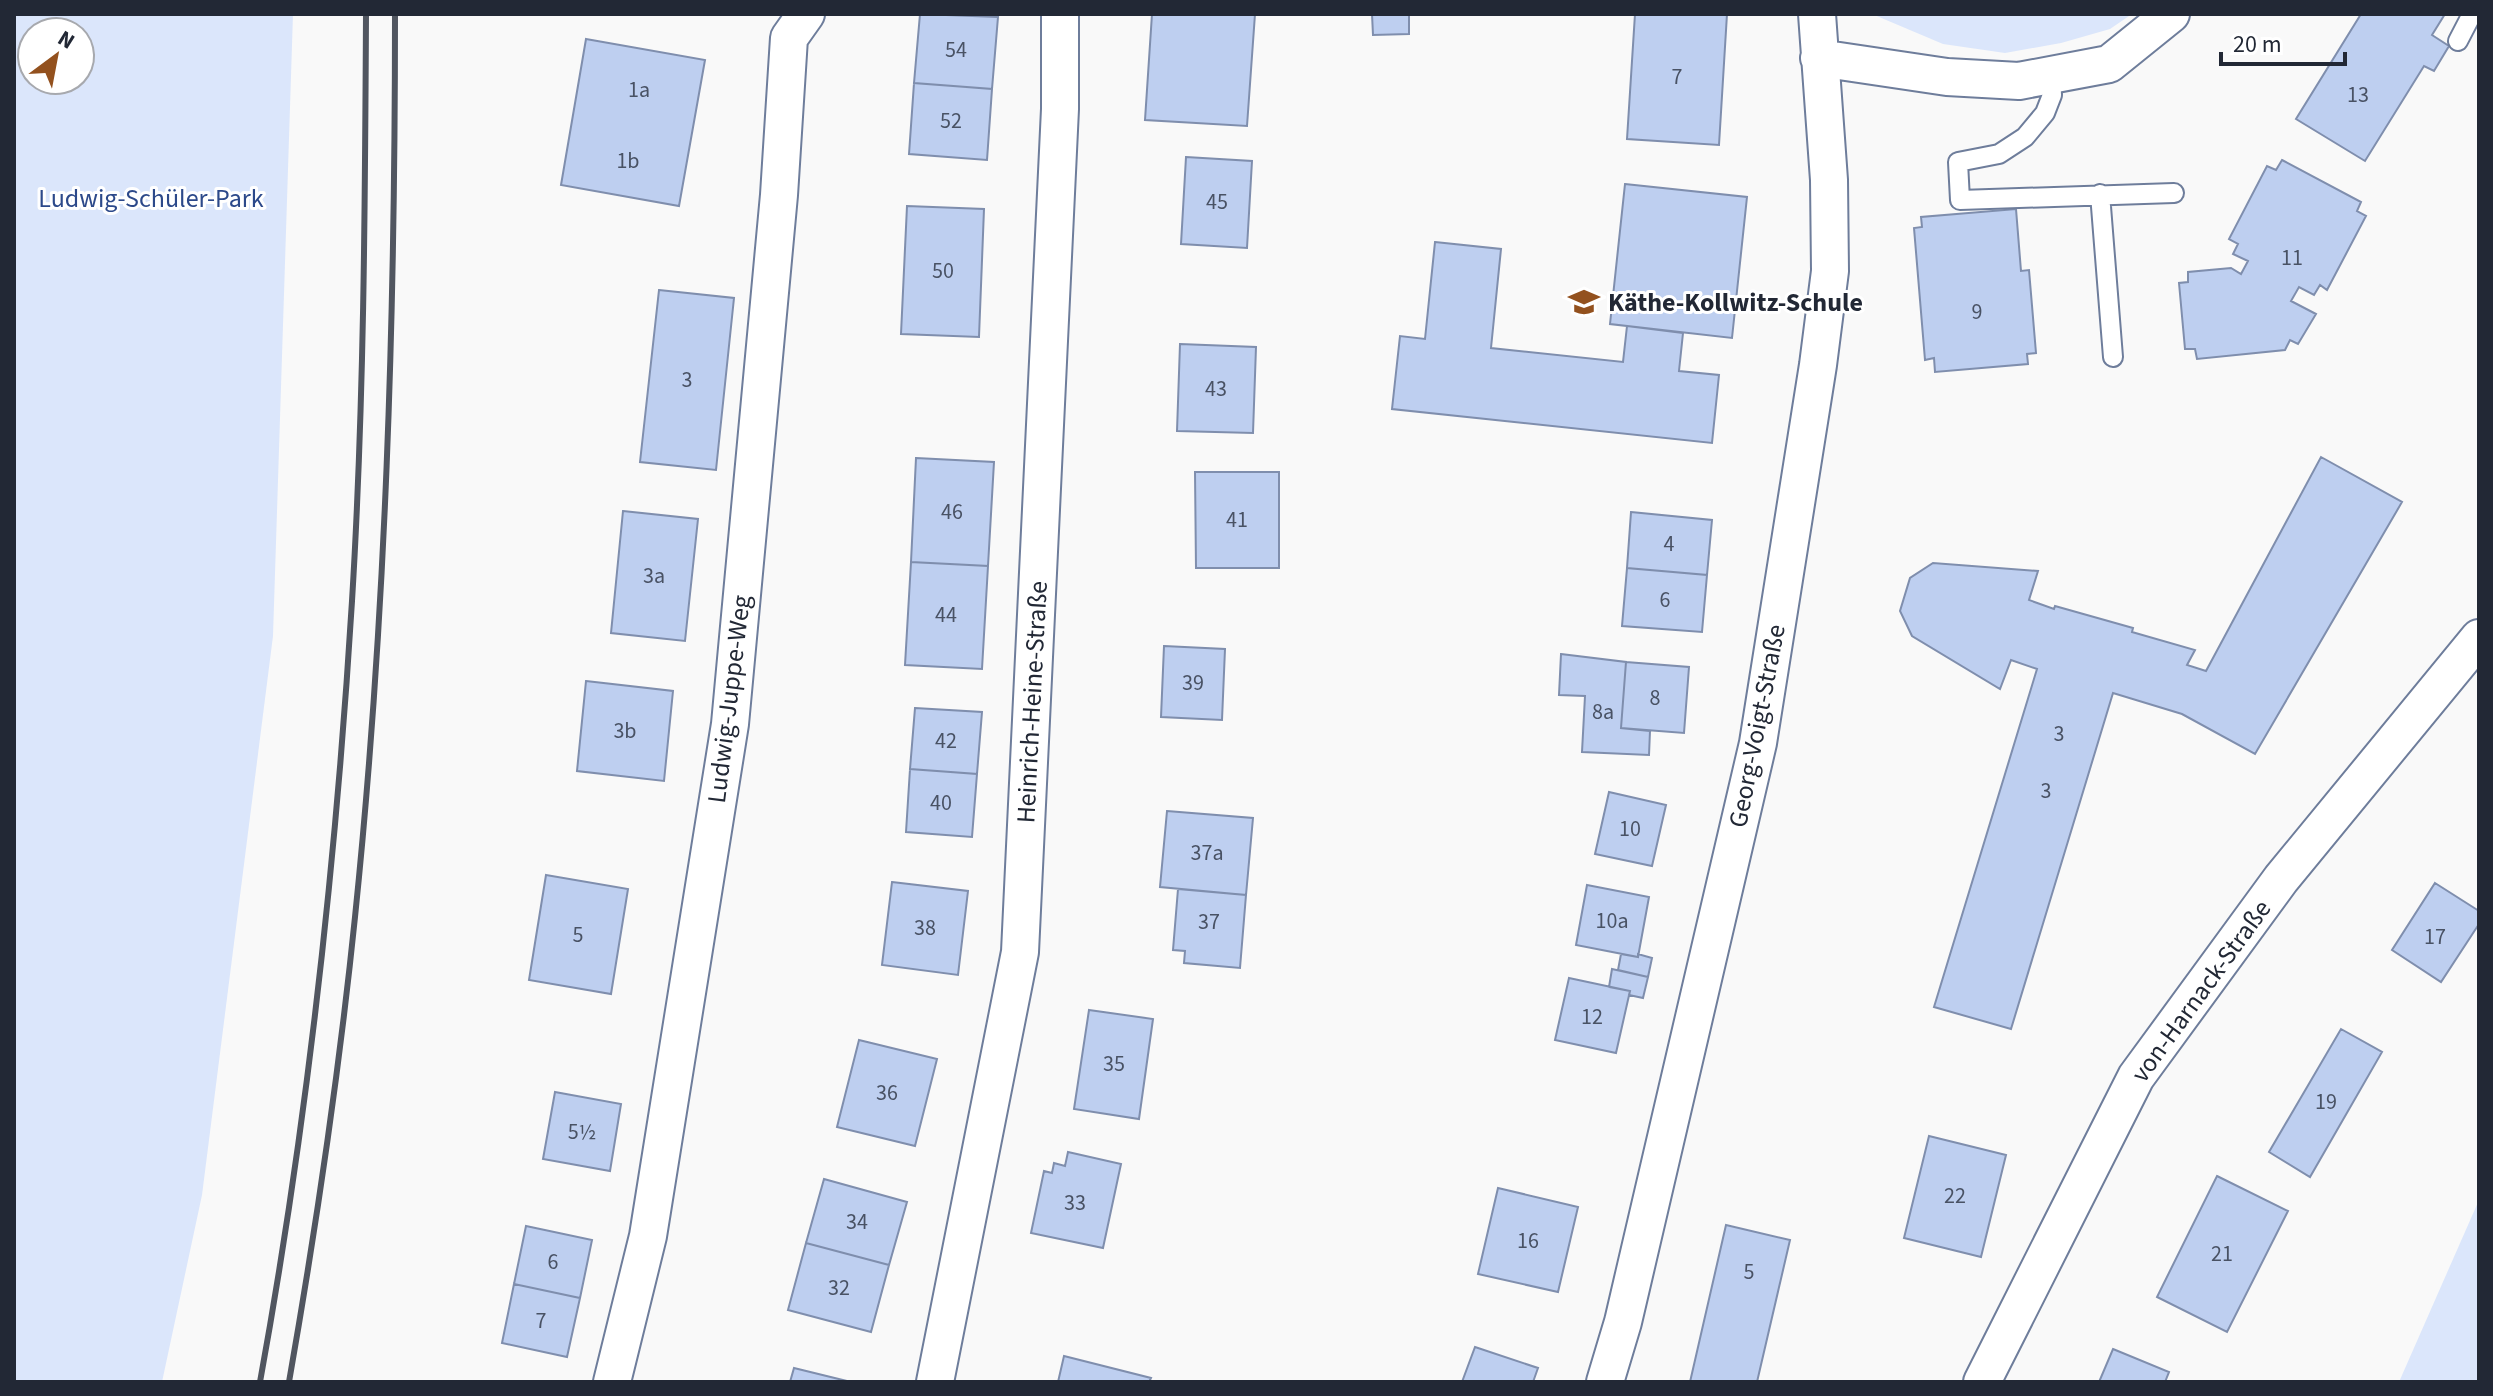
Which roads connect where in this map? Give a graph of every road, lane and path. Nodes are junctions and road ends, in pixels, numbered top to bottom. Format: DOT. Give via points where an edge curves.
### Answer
graph roads {
  1 [pos="806,14"];
  2 [pos="1060,14"];
  3 [pos="1817,14"];
  4 [pos="2171,14"];
  5 [pos="2472,14"];
  6 [pos="2458,41"];
  7 [pos="1819,58"];
  8 [pos="2051,76"];
  9 [pos="2174,193"];
  10 [pos="2100,194"];
  11 [pos="2113,357"];
  12 [pos="2479,638"];
  13 [pos="612,1382"];
  14 [pos="935,1382"];
  15 [pos="1605,1382"];
  16 [pos="1982,1382"];
  1 -- 13 [label="street, Ludwig-Juppe-Weg" via="789,38 730,724 648,1236"];
  2 -- 14 [label="street, Heinrich-Heine-Straße" via="1060,109 1020,952"];
  3 -- 7 [label="street, Georg-Voigt-Straße"];
  4 -- 8 [label="street" via="2109,64"];
  5 -- 6 [label="lane"];
  7 -- 8 [label="street" via="1947,77 2019,81"];
  7 -- 15 [label="street, Georg-Voigt-Straße" via="1830,271 1758,743"];
  8 -- 10 [label="lane" via="2052,95 2045,113 2025,137 1999,154 1958,162 1960,200"];
  9 -- 10 [label="lane"];
  10 -- 11 [label="lane"];
  12 -- 16 [label="street, von-Harnack-Straße" via="2281,879 2136,1077"];
}
